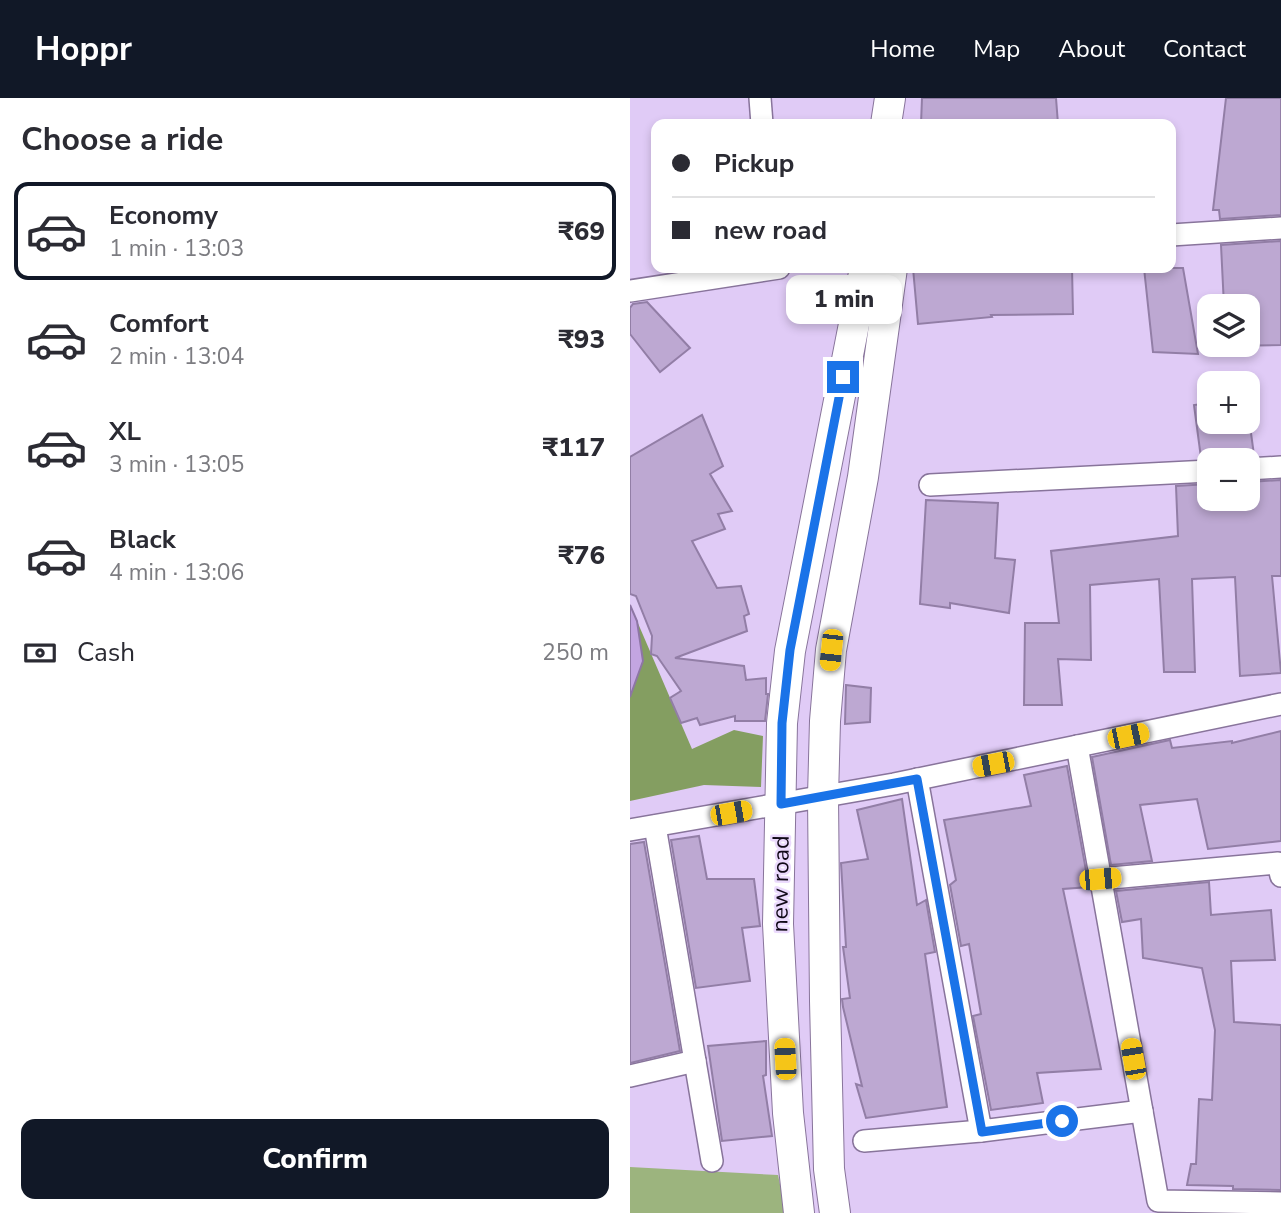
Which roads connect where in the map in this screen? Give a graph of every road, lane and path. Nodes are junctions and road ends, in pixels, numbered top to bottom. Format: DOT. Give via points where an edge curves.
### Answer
graph roads {
  1 [pos="760,98"];
  2 [pos="890,98"];
  3 [pos="900,98"];
  4 [pos="762,119"];
  5 [pos="887,119"];
  6 [pos="899,119"];
  7 [pos="1281,228"];
  8 [pos="1176,235"];
  9 [pos="742,273"];
  10 [pos="863,273"];
  11 [pos="891,273"];
  12 [pos="630,291"];
  13 [pos="1281,467"];
  14 [pos="1260,468"];
  15 [pos="1197,472"];
  16 [pos="930,485"];
  17 [pos="1281,704"];
  18 [pos="1077,746"];
  19 [pos="917,779"];
  20 [pos="822,797"];
  21 [pos="781,804"];
  22 [pos="655,826"];
  23 [pos="630,830"];
  24 [pos="1281,876"];
  25 [pos="1100,879"];
  26 [pos="695,1061"];
  27 [pos="630,1076"];
  28 [pos="1142,1111"];
  29 [pos="982,1132"];
  30 [pos="864,1141"];
  31 [pos="712,1161"];
  32 [pos="1281,1203"];
  33 [pos="1225,1207"];
  34 [pos="799,1213"];
  35 [pos="835,1213"];
  1 -- 4 [label="street"];
  2 -- 5 [label="main road"];
  3 -- 6 [label="main road"];
  7 -- 8 [label="street"];
  9 -- 12 [label="street"];
  10 -- 21 [label="main road, new road" via="790,650 782,723"];
  11 -- 20 [label="main road, new road" via="863,477 831,650"];
  13 -- 14 [label="street"];
  15 -- 16 [label="street"];
  17 -- 18 [label="street"];
  18 -- 19 [label="street"];
  18 -- 25 [label="street"];
  19 -- 20 [label="street"];
  19 -- 29 [label="street"];
  20 -- 21 [label="street"];
  20 -- 35 [label="main road, new road" via="829,1169"];
  21 -- 22 [label="street"];
  21 -- 34 [label="main road, new road" via="778,924 788,1113"];
  22 -- 23 [label="street"];
  22 -- 26 [label="street"];
  24 -- 25 [label="street" via="1278,863"];
  25 -- 28 [label="street"];
  26 -- 27 [label="street"];
  26 -- 31 [label="street"];
  28 -- 29 [label="street"];
  28 -- 33 [label="street" via="1158,1201"];
  29 -- 30 [label="street"];
  32 -- 33 [label="street"];
}
